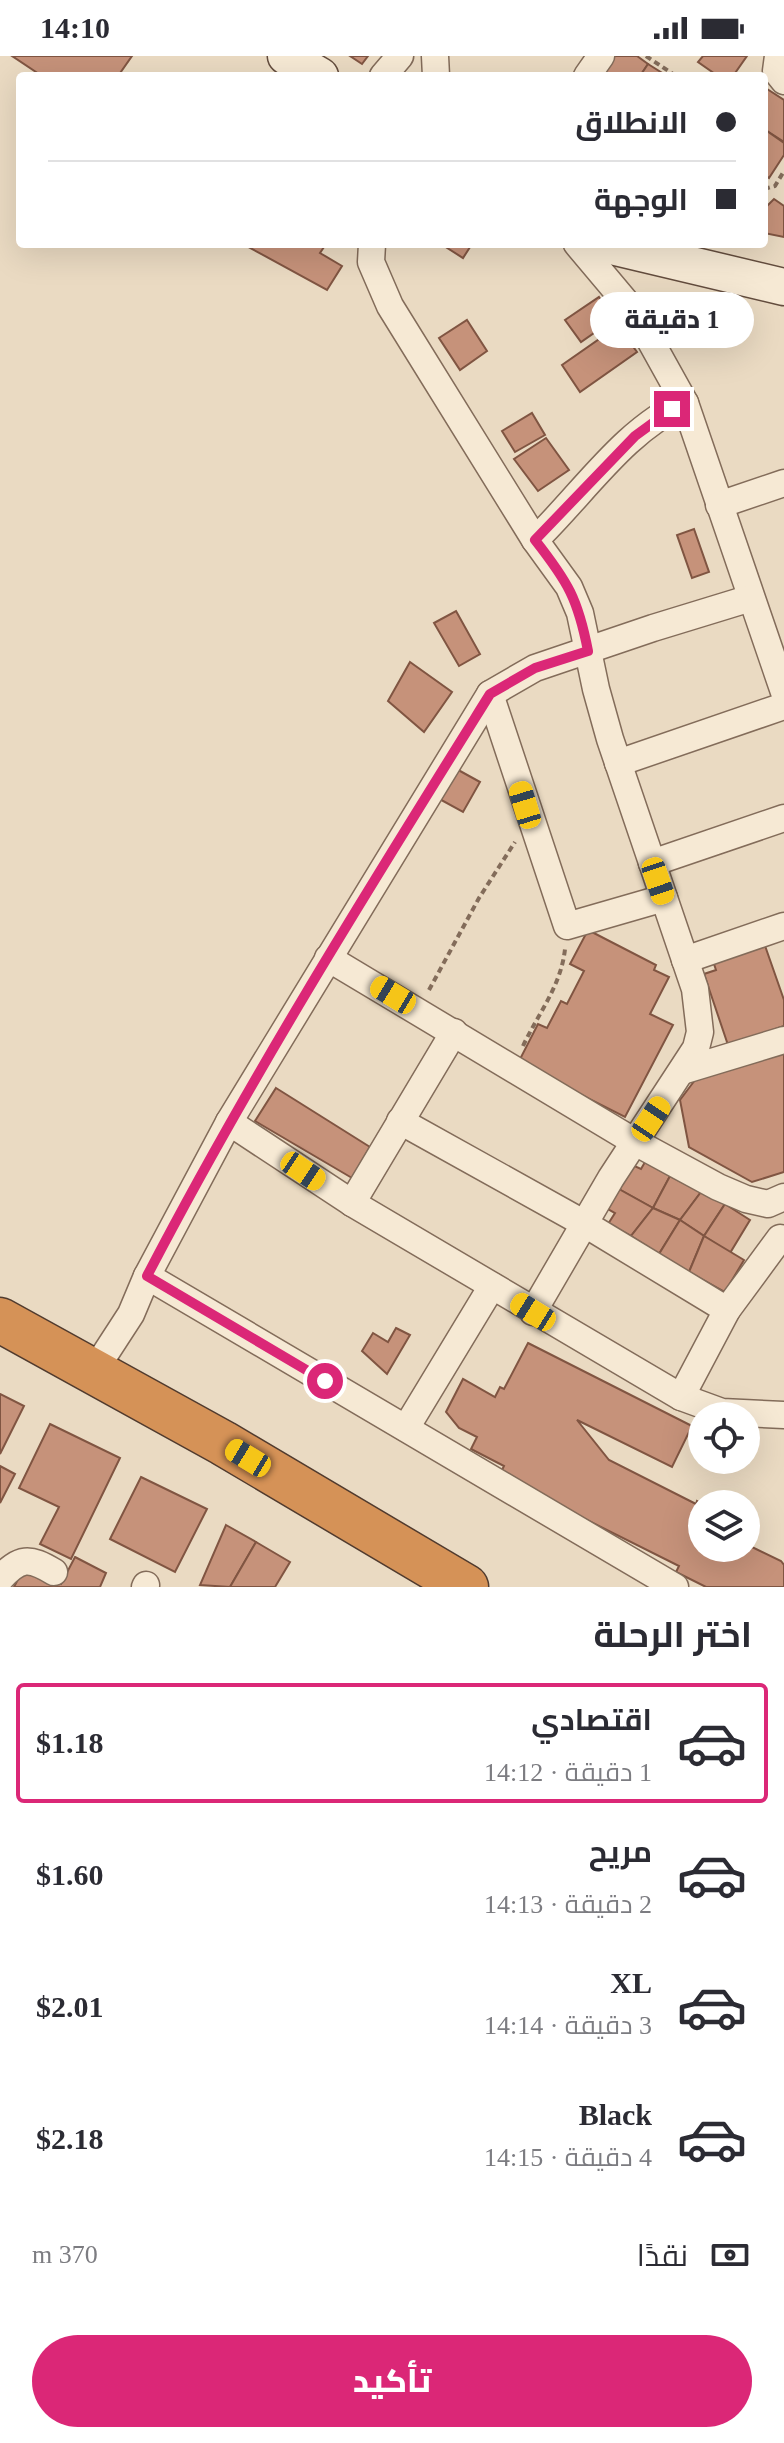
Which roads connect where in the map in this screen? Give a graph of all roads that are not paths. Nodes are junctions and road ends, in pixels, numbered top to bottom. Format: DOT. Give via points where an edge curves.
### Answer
graph roads {
  1 [pos="286,56"];
  2 [pos="400,56"];
  3 [pos="778,56"];
  4 [pos="313,72"];
  5 [pos="386,72"];
  6 [pos="784,81"];
  7 [pos="372,248"];
  8 [pos="580,248"];
  9 [pos="620,248"];
  10 [pos="784,287"];
  11 [pos="685,403"];
  12 [pos="784,483"];
  13 [pos="719,505"];
  14 [pos="535,540"];
  15 [pos="766,611"];
  16 [pos="588,651"];
  17 [pos="784,692"];
  18 [pos="490,694"];
  19 [pos="784,706"];
  20 [pos="618,763"];
  21 [pos="784,818"];
  22 [pos="652,863"];
  23 [pos="664,898"];
  24 [pos="784,926"];
  25 [pos="328,958"];
  26 [pos="685,960"];
  27 [pos="454,1032"];
  28 [pos="784,1040"];
  29 [pos="682,1071"];
  30 [pos="400,1121"];
  31 [pos="229,1122"];
  32 [pos="635,1142"];
  33 [pos="776,1200"];
  34 [pos="352,1203"];
  35 [pos="585,1224"];
  36 [pos="782,1244"];
  37 [pos="147,1276"];
  38 [pos="492,1286"];
  39 [pos="727,1310"];
  40 [pos="533,1312"];
  41 [pos="0,1320"];
  42 [pos="94,1371"];
  43 [pos="681,1397"];
  44 [pos="784,1415"];
  45 [pos="406,1428"];
  46 [pos="54,1572"];
  47 [pos="0,1579"];
  48 [pos="466,1587"];
  49 [pos="675,1587"];
  1 -- 4 [label="street"];
  2 -- 5 [label="street"];
  3 -- 6 [label="street" via="776,71"];
  7 -- 14 [label="street" via="371,262 390,306"];
  8 -- 11 [label="street" via="635,313"];
  9 -- 10 [label="street"];
  11 -- 13 [label="street"];
  11 -- 14 [label="street" via="635,436"];
  12 -- 13 [label="street"];
  13 -- 15 [label="street"];
  14 -- 16 [label="street" via="569,587"];
  15 -- 16 [label="street" via="653,628"];
  15 -- 17 [label="street"];
  16 -- 18 [label="street" via="535,668"];
  16 -- 20 [label="street"];
  18 -- 23 [label="street" via="567,926"];
  18 -- 25 [label="street"];
  19 -- 20 [label="street"];
  20 -- 22 [label="street"];
  21 -- 22 [label="street"];
  22 -- 23 [label="street"];
  23 -- 26 [label="street"];
  24 -- 26 [label="street"];
  25 -- 27 [label="street"];
  25 -- 31 [label="street"];
  26 -- 29 [label="street" via="700,1032"];
  27 -- 30 [label="street"];
  27 -- 32 [label="street"];
  28 -- 29 [label="street"];
  29 -- 32 [label="street"];
  30 -- 34 [label="street"];
  30 -- 35 [label="street"];
  31 -- 34 [label="street"];
  31 -- 37 [label="street"];
  32 -- 33 [label="street" via="734,1195"];
  32 -- 35 [label="street"];
  33 -- 36 [label="street"];
  34 -- 38 [label="street"];
  35 -- 39 [label="street"];
  35 -- 40 [label="street"];
  36 -- 39 [label="street"];
  37 -- 42 [label="street" via="131,1314"];
  37 -- 45 [label="street"];
  38 -- 40 [label="street"];
  38 -- 45 [label="street"];
  39 -- 43 [label="street"];
  40 -- 43 [label="street"];
  41 -- 42 [label="highway"];
  42 -- 48 [label="highway"];
  43 -- 44 [label="street" via="722,1412"];
  45 -- 49 [label="street"];
  46 -- 47 [label="street" via="33,1561 21,1562"];
}
